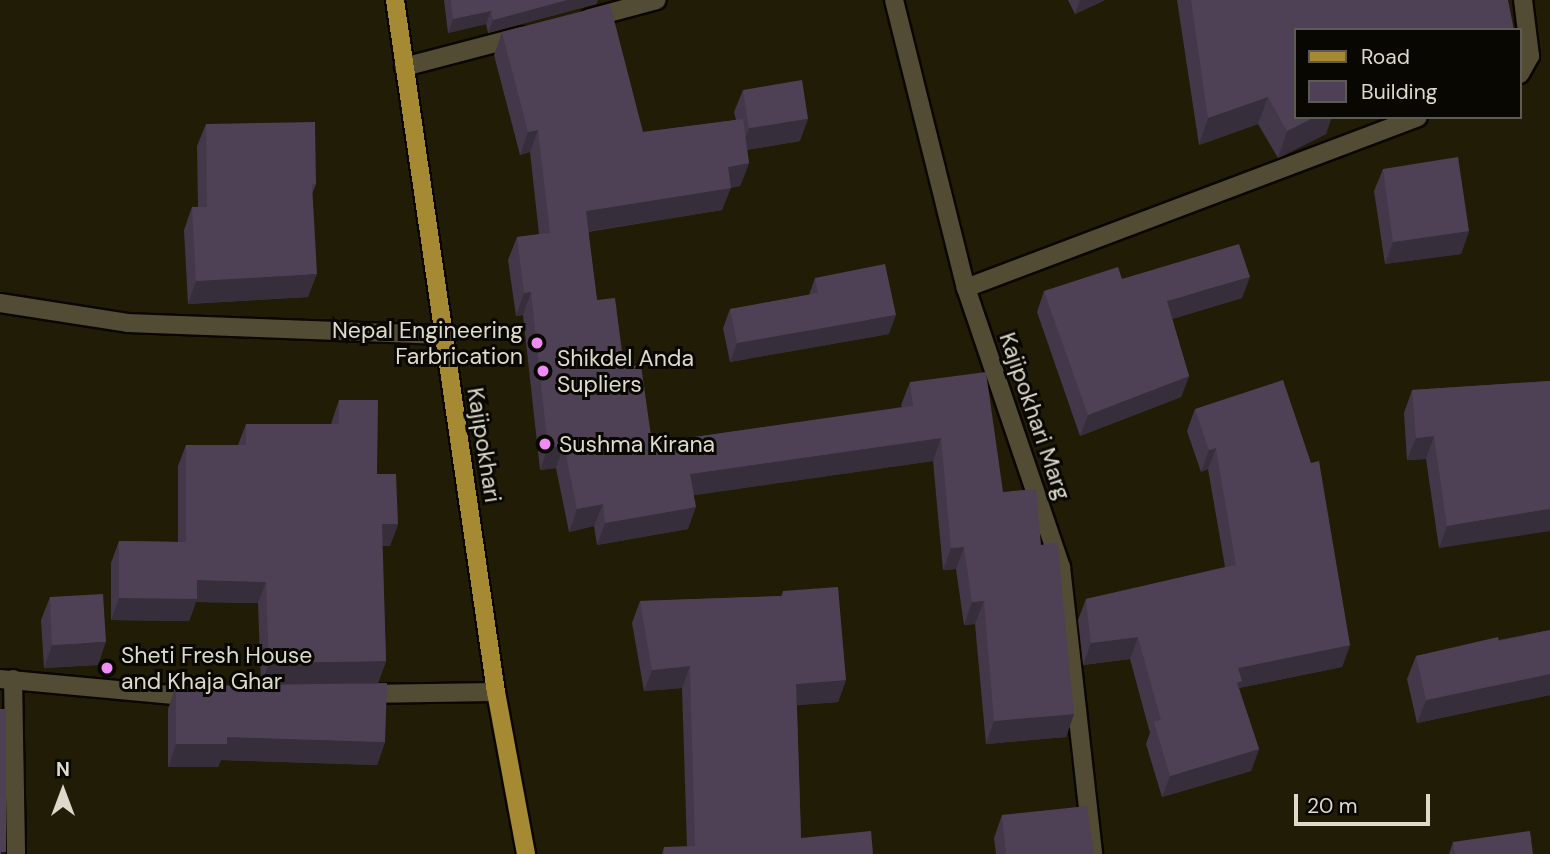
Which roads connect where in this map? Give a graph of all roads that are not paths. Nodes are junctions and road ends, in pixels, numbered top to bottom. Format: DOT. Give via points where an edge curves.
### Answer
graph roads {
  1 [pos="395,0"];
  2 [pos="657,0"];
  3 [pos="894,0"];
  4 [pos="1523,0"];
  5 [pos="572,23"];
  6 [pos="546,30"];
  7 [pos="404,68"];
  8 [pos="1522,70"];
  9 [pos="1413,119"];
  10 [pos="966,288"];
  11 [pos="0,303"];
  12 [pos="442,335"];
  13 [pos="6,679"];
  14 [pos="496,692"];
  15 [pos="347,695"];
  16 [pos="212,697"];
  17 [pos="16,854"];
  18 [pos="526,854"];
  19 [pos="1093,854"];
  1 -- 7 [label="main road, Kajipokhari"];
  2 -- 5 [label="street"];
  3 -- 10 [label="street, Kajipokhari Marg"];
  4 -- 8 [label="street" via="1530,56"];
  6 -- 7 [label="street"];
  7 -- 12 [label="main road, Kajipokhari"];
  9 -- 10 [label="street"];
  10 -- 19 [label="street, Kajipokhari Marg" via="1061,567"];
  11 -- 12 [label="street" via="127,323"];
  12 -- 14 [label="main road, Kajipokhari"];
  13 -- 16 [label="street" via="171,698"];
  13 -- 17 [label="street"];
  14 -- 15 [label="street"];
  14 -- 18 [label="main road, Kajipokhari"];
}
